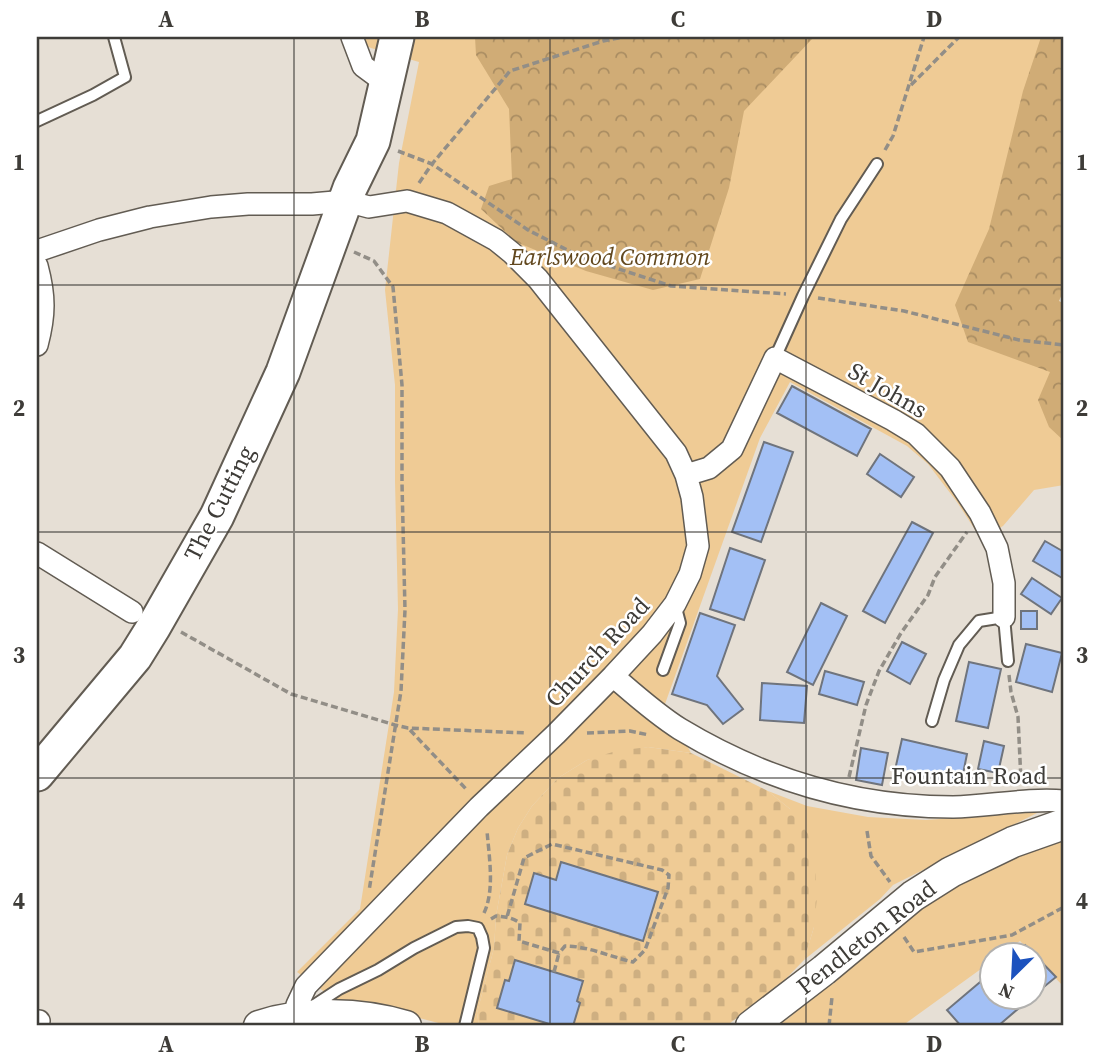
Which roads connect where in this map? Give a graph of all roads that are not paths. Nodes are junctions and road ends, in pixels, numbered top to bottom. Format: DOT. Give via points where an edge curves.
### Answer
graph roads {
  1 [pos="114,37"];
  2 [pos="352,37"];
  3 [pos="397,37"];
  4 [pos="386,83"];
  5 [pos="37,121"];
  6 [pos="877,164"];
  7 [pos="346,201"];
  8 [pos="37,251"];
  9 [pos="37,266"];
  10 [pos="37,345"];
  11 [pos="775,358"];
  12 [pos="686,475"];
  13 [pos="37,553"];
  14 [pos="675,604"];
  15 [pos="145,616"];
  16 [pos="1004,617"];
  17 [pos="1008,661"];
  18 [pos="663,670"];
  19 [pos="613,676"];
  20 [pos="932,721"];
  21 [pos="37,774"];
  22 [pos="1064,802"];
  23 [pos="1064,824"];
  24 [pos="296,1017"];
  25 [pos="259,1026"];
  26 [pos="407,1026"];
  27 [pos="465,1026"];
  28 [pos="751,1026"];
  1 -- 5 [label="lane" via="125,77"];
  2 -- 4 [label="street" via="363,66"];
  3 -- 4 [label="main road, The Cutting"];
  4 -- 7 [label="main road, The Cutting" via="373,141"];
  6 -- 11 [label="lane" via="841,219"];
  7 -- 8 [label="street, Church Road" via="211,206 99,230"];
  7 -- 12 [label="street, Church Road" via="369,207 407,201 447,213 512,253 538,279 677,453"];
  7 -- 15 [label="main road, The Cutting" via="283,372 217,516"];
  9 -- 10 [label="street" via="44,302"];
  11 -- 12 [label="street" via="732,449 709,468"];
  11 -- 16 [label="street, St Johns" via="916,434 950,468 997,548"];
  12 -- 14 [label="street, Church Road" via="698,546"];
  13 -- 15 [label="street"];
  14 -- 18 [label="lane" via="680,623"];
  14 -- 19 [label="street, Church Road"];
  15 -- 21 [label="main road, The Cutting" via="135,657"];
  16 -- 17 [label="lane"];
  16 -- 20 [label="lane" via="979,621 960,645"];
  19 -- 22 [label="street, Fountain Road" via="679,729 747,764 814,789 890,804"];
  19 -- 24 [label="street, Church Road" via="306,986"];
  23 -- 28 [label="street, Pendleton Road" via="1013,842 913,896"];
  24 -- 25 [label="street"];
  24 -- 26 [label="street" via="363,1017"];
  24 -- 27 [label="lane" via="414,948 467,926 478,928 484,948"];
}
